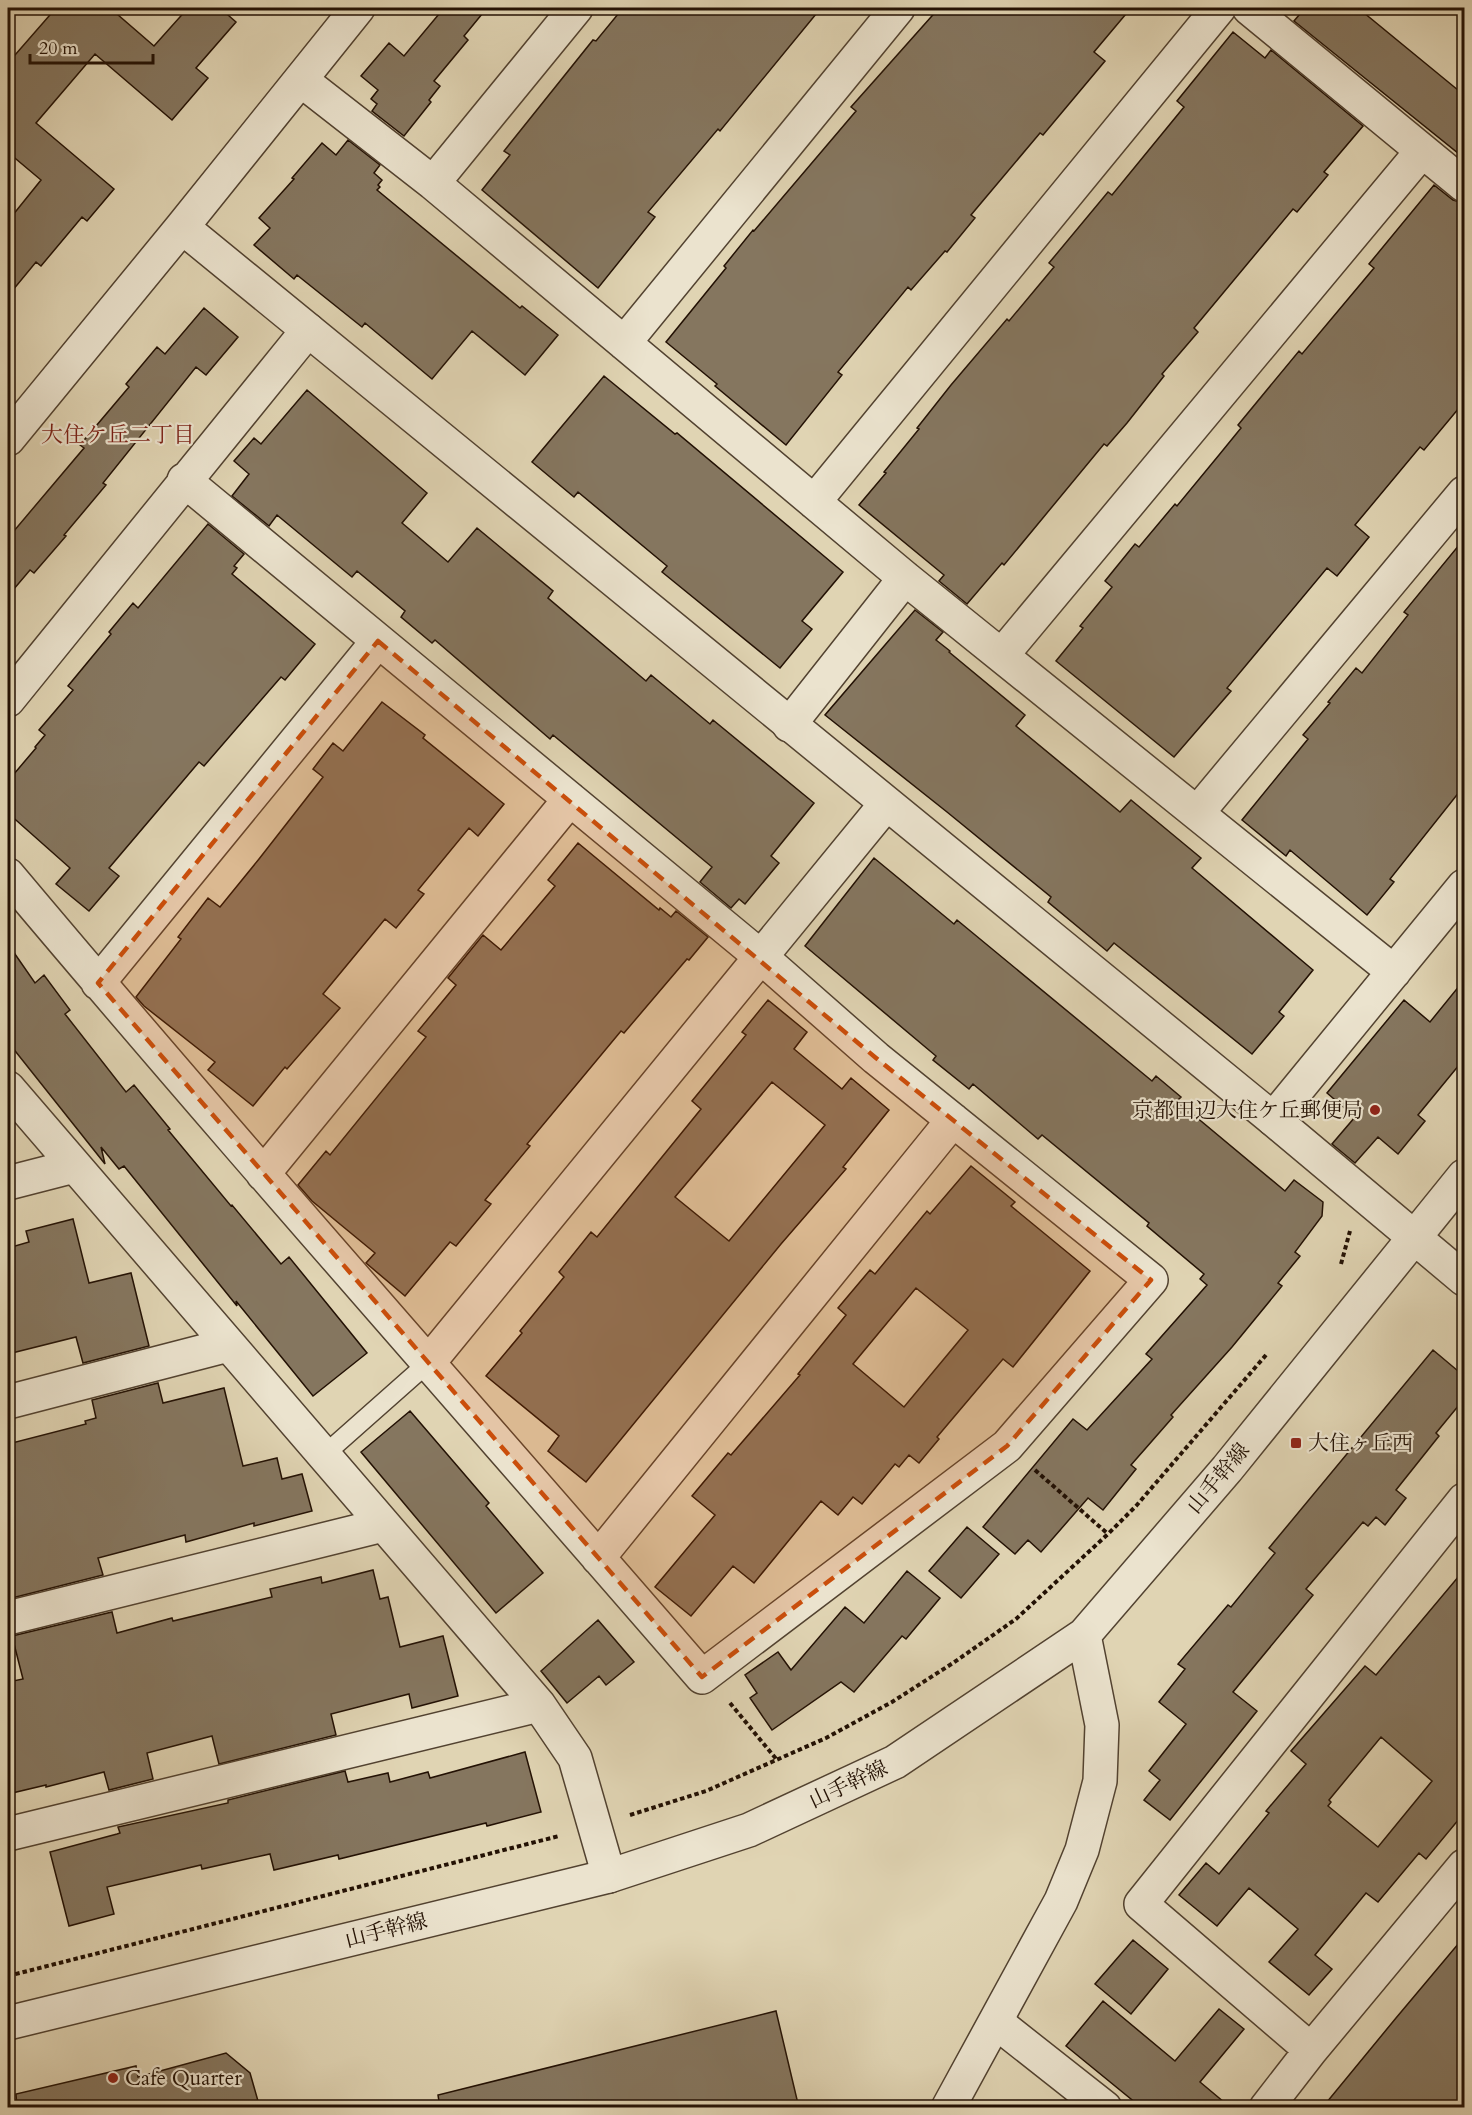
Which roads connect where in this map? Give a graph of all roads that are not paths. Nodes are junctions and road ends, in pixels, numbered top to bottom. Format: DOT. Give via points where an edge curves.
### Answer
graph roads {
  1 [pos="358,8"];
  2 [pos="576,8"];
  3 [pos="898,8"];
  4 [pos="1219,8"];
  5 [pos="1249,8"];
  6 [pos="301,80"];
  7 [pos="1422,150"];
  8 [pos="433,183"];
  9 [pos="1464,185"];
  10 [pos="182,227"];
  11 [pos="308,330"];
  12 [pos="624,343"];
  13 [pos="8,439"];
  14 [pos="184,480"];
  15 [pos="1464,494"];
  16 [pos="814,502"];
  17 [pos="905,578"];
  18 [pos="378,641"];
  19 [pos="1002,656"];
  20 [pos="8,700"];
  21 [pos="789,725"];
  22 [pos="570,799"];
  23 [pos="886,804"];
  24 [pos="1198,812"];
  25 [pos="8,875"];
  26 [pos="1464,886"];
  27 [pos="761,957"];
  28 [pos="1394,972"];
  29 [pos="98,983"];
  30 [pos="8,1088"];
  31 [pos="1273,1119"];
  32 [pos="953,1120"];
  33 [pos="74,1166"];
  34 [pos="263,1174"];
  35 [pos="1464,1176"];
  36 [pos="8,1183"];
  37 [pos="1415,1239"];
  38 [pos="1464,1279"];
  39 [pos="228,1345"];
  40 [pos="429,1362"];
  41 [pos="8,1402"];
  42 [pos="324,1455"];
  43 [pos="1464,1500"];
  44 [pos="383,1525"];
  45 [pos="597,1558"];
  46 [pos="8,1618"];
  47 [pos="1084,1635"];
  48 [pos="539,1705"];
  49 [pos="8,1834"];
  50 [pos="1464,1866"];
  51 [pos="609,1876"];
  52 [pos="996,2022"];
  53 [pos="8,2023"];
  54 [pos="1311,2050"];
  55 [pos="948,2108"];
  56 [pos="1106,2108"];
  57 [pos="1266,2108"];
  1 -- 6 [label="street"];
  2 -- 8 [label="street"];
  3 -- 12 [label="street"];
  4 -- 16 [label="street"];
  5 -- 7 [label="street"];
  6 -- 8 [label="street"];
  6 -- 10 [label="street"];
  7 -- 9 [label="street"];
  7 -- 19 [label="street"];
  8 -- 12 [label="street"];
  10 -- 11 [label="street"];
  10 -- 13 [label="street"];
  11 -- 14 [label="street"];
  11 -- 21 [label="street"];
  12 -- 16 [label="street"];
  14 -- 18 [label="street"];
  14 -- 20 [label="street"];
  15 -- 24 [label="street"];
  16 -- 17 [label="street"];
  17 -- 19 [label="street"];
  17 -- 21 [label="street"];
  18 -- 22 [label="street"];
  18 -- 29 [label="street"];
  19 -- 24 [label="street"];
  21 -- 23 [label="street"];
  22 -- 27 [label="street"];
  22 -- 34 [label="street"];
  23 -- 27 [label="street"];
  23 -- 31 [label="street"];
  24 -- 28 [label="street"];
  25 -- 29 [label="street"];
  26 -- 28 [label="street"];
  27 -- 32 [label="street"];
  27 -- 40 [label="street"];
  28 -- 31 [label="street"];
  29 -- 34 [label="street"];
  30 -- 33 [label="street"];
  31 -- 37 [label="street"];
  32 -- 45 [label="street"];
  32 -- 45 [label="street" via="1150,1280 1007,1446 702,1677"];
  33 -- 36 [label="street"];
  33 -- 39 [label="street"];
  34 -- 40 [label="street"];
  35 -- 37 [label="street, 山手幹線"];
  37 -- 38 [label="street"];
  37 -- 47 [label="street, 山手幹線" via="1227,1469"];
  39 -- 41 [label="street"];
  39 -- 42 [label="street"];
  40 -- 42 [label="lane"];
  40 -- 45 [label="street"];
  42 -- 44 [label="street"];
  43 -- 54 [label="street" via="1141,1904"];
  44 -- 46 [label="street"];
  44 -- 48 [label="street"];
  47 -- 51 [label="street, 山手幹線" via="895,1762 749,1830"];
  47 -- 52 [label="street" via="1102,1725 1100,1781 1082,1850 1061,1901"];
  48 -- 49 [label="street"];
  48 -- 51 [label="street" via="575,1758"];
  50 -- 54 [label="street"];
  51 -- 53 [label="street, 山手幹線"];
  52 -- 55 [label="street"];
  52 -- 56 [label="street"];
  54 -- 57 [label="street"];
}
